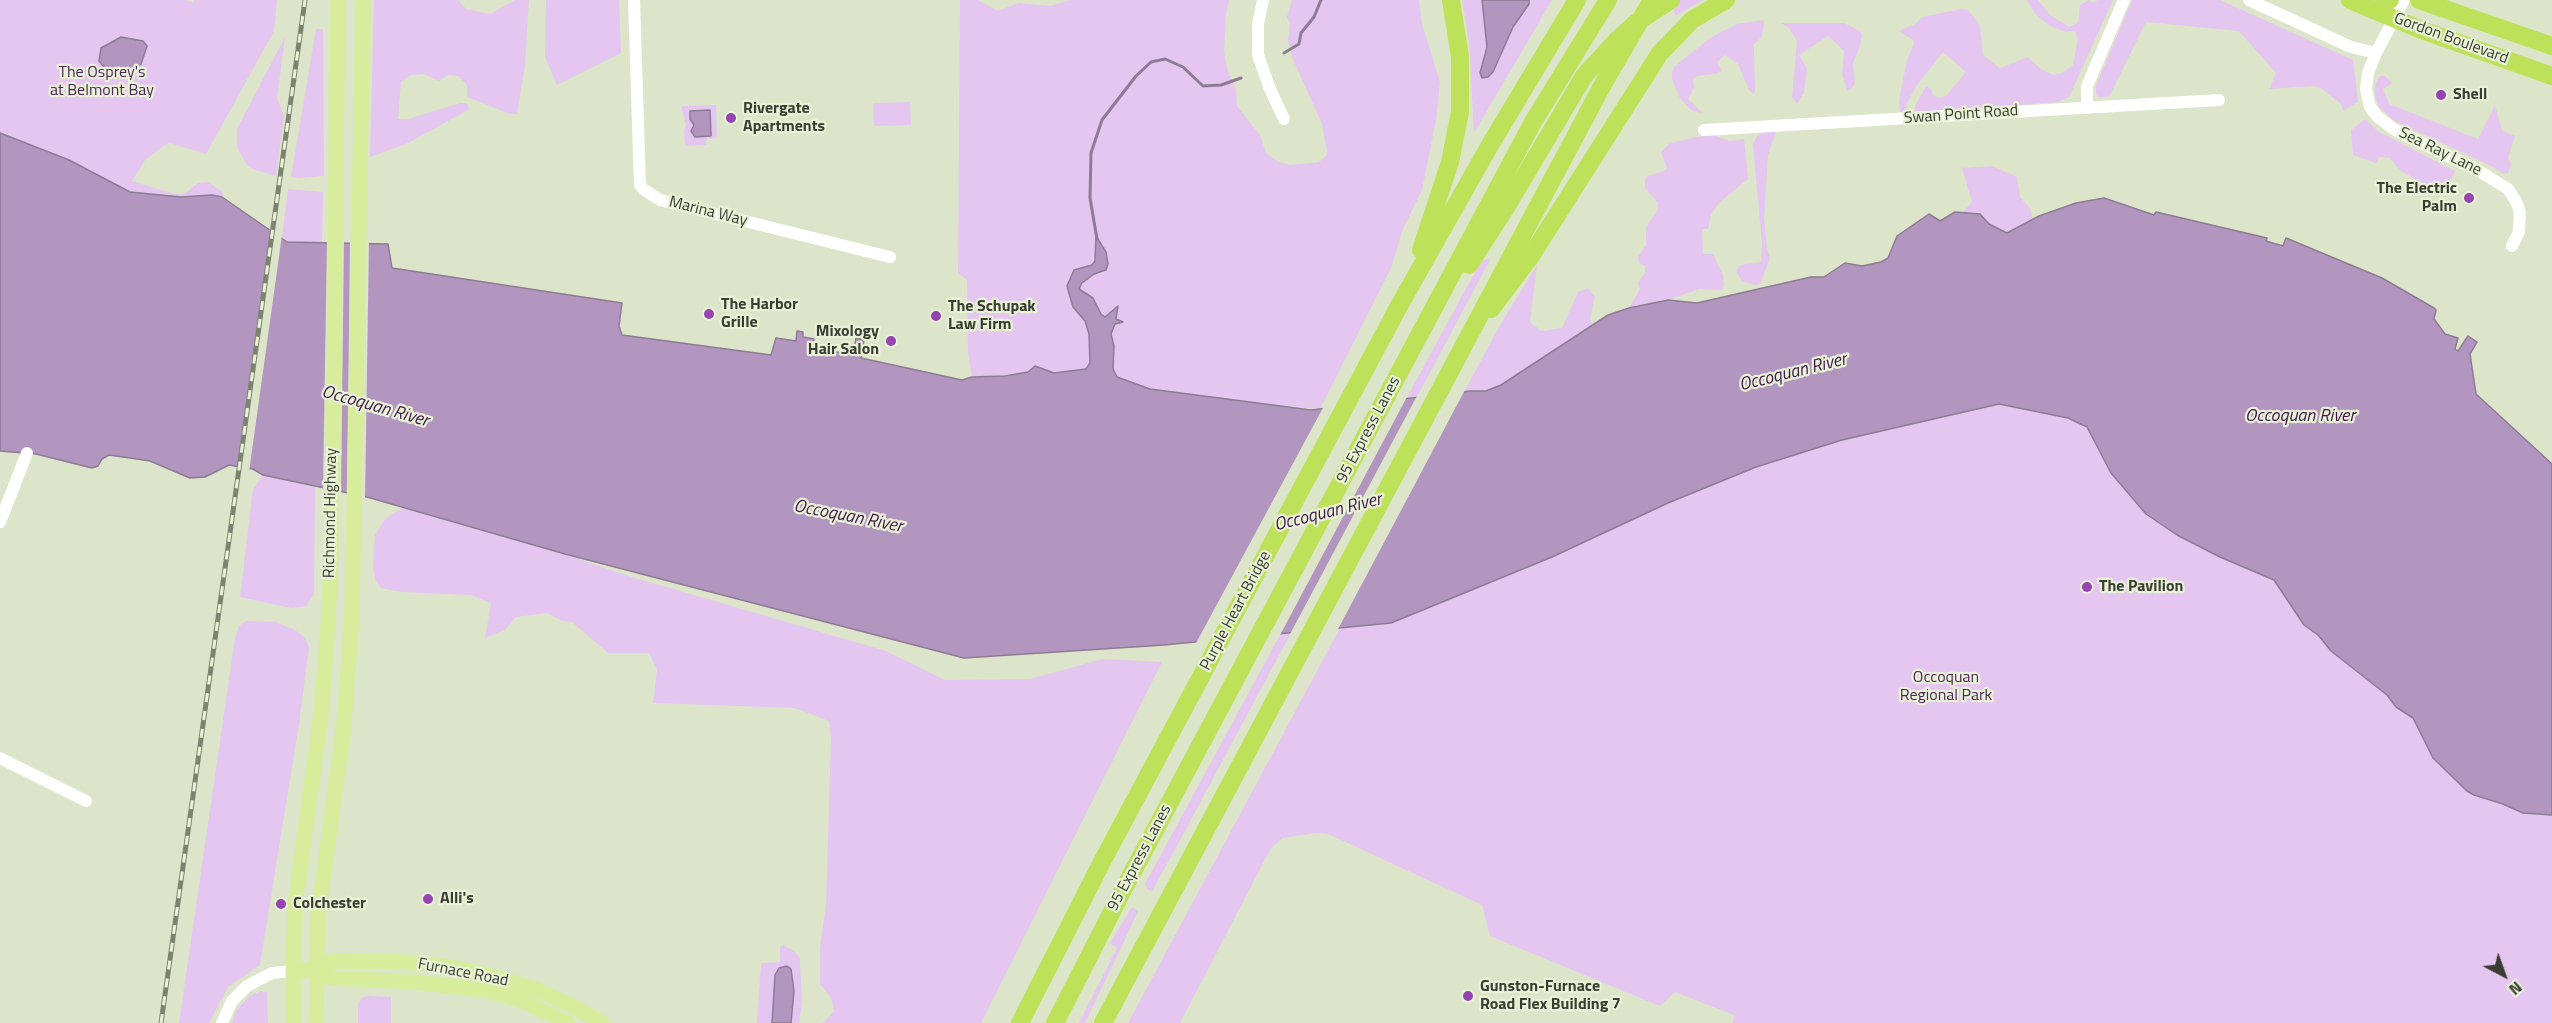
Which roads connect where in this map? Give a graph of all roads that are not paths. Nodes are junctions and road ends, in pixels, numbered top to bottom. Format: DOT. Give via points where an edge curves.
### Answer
graph roads {
  1 [pos="338,0"];
  2 [pos="363,0"];
  3 [pos="634,0"];
  4 [pos="1263,0"];
  5 [pos="1451,0"];
  6 [pos="1577,0"];
  7 [pos="1608,0"];
  8 [pos="1652,0"];
  9 [pos="1671,0"];
  10 [pos="1726,0"];
  11 [pos="2124,0"];
  12 [pos="2249,0"];
  13 [pos="2350,0"];
  14 [pos="2384,0"];
  15 [pos="2390,0"];
  16 [pos="2404,0"];
  17 [pos="2419,0"];
  18 [pos="2395,19"];
  19 [pos="2552,46"];
  20 [pos="2376,53"];
  21 [pos="2552,76"];
  22 [pos="2219,100"];
  23 [pos="2087,107"];
  24 [pos="1284,118"];
  25 [pos="1704,130"];
  26 [pos="2512,246"];
  27 [pos="890,257"];
  28 [pos="1399,306"];
  29 [pos="1470,333"];
  30 [pos="1414,346"];
  31 [pos="27,453"];
  32 [pos="0,522"];
  33 [pos="0,758"];
  34 [pos="86,801"];
  35 [pos="1151,930"];
  36 [pos="317,969"];
  37 [pos="293,971"];
  38 [pos="597,1022"];
  39 [pos="222,1023"];
  40 [pos="294,1023"];
  41 [pos="316,1023"];
  42 [pos="567,1023"];
  43 [pos="1020,1023"];
  44 [pos="1055,1023"];
  45 [pos="1103,1023"];
  46 [pos="1117,1023"];
  1 -- 37 [label="main road, Richmond Highway" via="332,536 321,715 298,869"];
  2 -- 36 [label="main road, Richmond Highway" via="349,674 322,882"];
  3 -- 27 [label="street, Marina Way" via="643,189 660,200"];
  4 -- 24 [label="street" via="1258,55"];
  5 -- 28 [label="highway" via="1460,57 1456,137 1438,203"];
  6 -- 28 [label="highway"];
  7 -- 30 [label="highway, 95 Express Lanes" via="1533,122"];
  8 -- 29 [label="highway"];
  9 -- 30 [label="highway" via="1637,22 1584,76 1508,206"];
  10 -- 29 [label="highway" via="1692,20 1660,53 1517,276"];
  11 -- 23 [label="street" via="2087,86"];
  12 -- 20 [label="street" via="2351,47"];
  13 -- 18 [label="highway, Gordon Boulevard"];
  14 -- 15 [label="highway"];
  16 -- 18 [label="street, Sea Ray Lane"];
  17 -- 19 [label="highway, Gordon Boulevard"];
  18 -- 20 [label="street, Sea Ray Lane"];
  18 -- 21 [label="highway, Gordon Boulevard"];
  20 -- 26 [label="street, Sea Ray Lane" via="2366,89 2370,107 2395,130 2508,189 2520,213 2519,232"];
  22 -- 23 [label="street, Swan Point Road"];
  23 -- 25 [label="street, Swan Point Road"];
  28 -- 43 [label="highway, Purple Heart Bridge"];
  29 -- 35 [label="highway"];
  30 -- 44 [label="highway, 95 Express Lanes"];
  31 -- 32 [label="street"];
  33 -- 34 [label="street"];
  35 -- 45 [label="highway"];
  35 -- 46 [label="highway"];
  36 -- 37 [label="main road, Furnace Road"];
  36 -- 38 [label="main road, Furnace Road" via="333,961 452,967 538,990"];
  36 -- 41 [label="main road, Richmond Highway"];
  36 -- 42 [label="main road, Furnace Road" via="332,978 479,989 523,1000"];
  37 -- 39 [label="street, Furnace Road" via="272,973 247,986 232,1001"];
  37 -- 40 [label="main road, Richmond Highway"];
}
